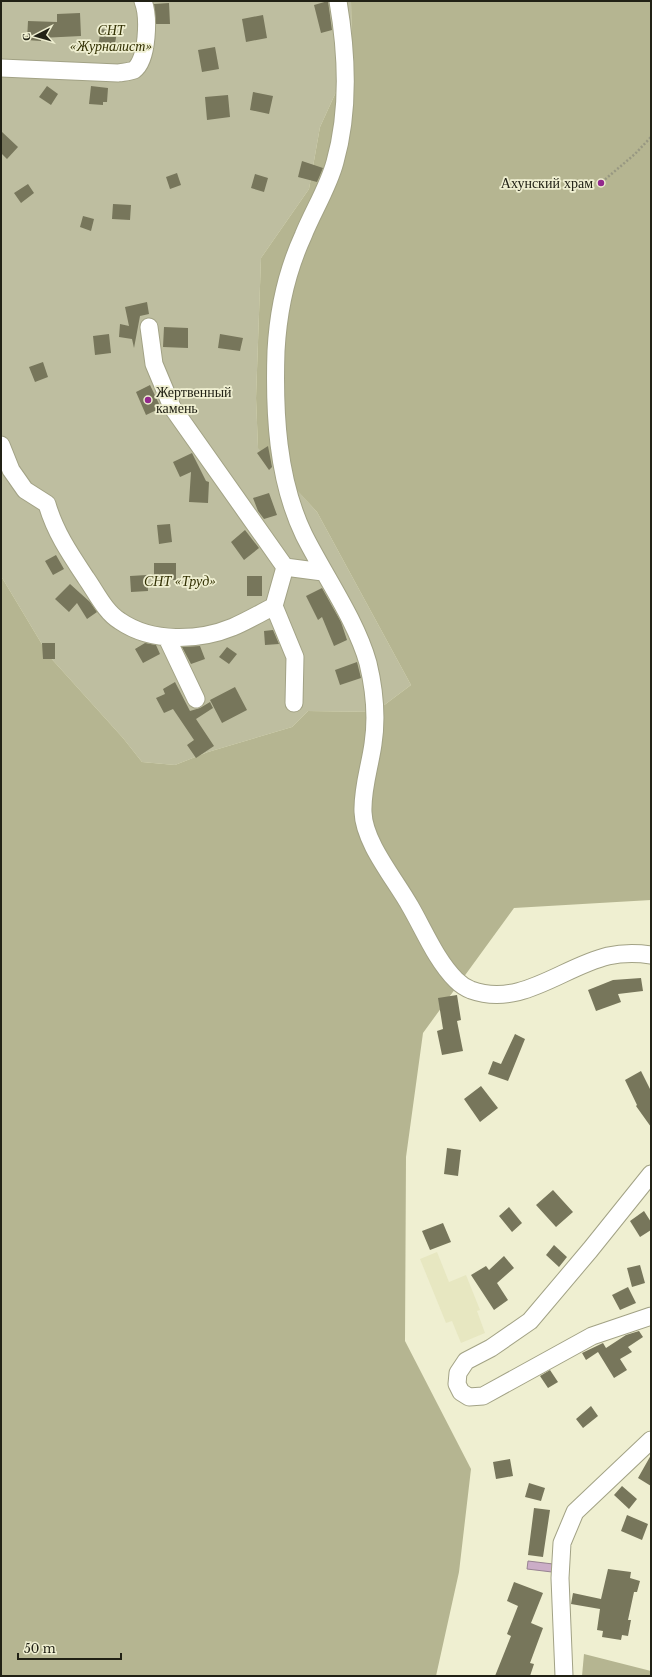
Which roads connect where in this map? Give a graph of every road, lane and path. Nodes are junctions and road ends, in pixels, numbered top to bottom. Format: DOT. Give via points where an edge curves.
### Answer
graph roads {
  1 [pos="143,1"];
  2 [pos="338,1"];
  3 [pos="1,68"];
  4 [pos="651,137"];
  5 [pos="602,182"];
  6 [pos="149,327"];
  7 [pos="1,445"];
  8 [pos="284,568"];
  9 [pos="323,572"];
  10 [pos="274,606"];
  11 [pos="167,638"];
  12 [pos="196,699"];
  13 [pos="294,704"];
  14 [pos="651,955"];
  15 [pos="651,1174"];
  16 [pos="651,1316"];
  17 [pos="651,1440"];
  18 [pos="564,1676"];
  1 -- 3 [label="street" via="147,10 148,28 139,64 130,72"];
  2 -- 9 [label="street" via="345,42 346,96 343,128 325,191 302,238 286,284 276,346 275,394 288,494"];
  4 -- 5 [label="path"];
  6 -- 8 [label="street" via="154,364 172,407"];
  7 -- 11 [label="street" via="11,470 26,490 47,504 49,516 63,544 108,609 119,621"];
  8 -- 9 [label="street"];
  8 -- 10 [label="street"];
  9 -- 14 [label="street" via="360,639 374,693 374,740 363,813 367,829 374,846 442,962 456,981 468,989 481,993 504,994 535,988 607,956 635,953"];
  10 -- 11 [label="street" via="233,627 187,639"];
  10 -- 13 [label="street" via="295,656"];
  11 -- 12 [label="street"];
  15 -- 16 [label="street" via="530,1321 491,1348 466,1361 458,1373 461,1392 469,1397 484,1396 592,1336"];
  17 -- 18 [label="street" via="575,1512 562,1543 560,1578"];
}
